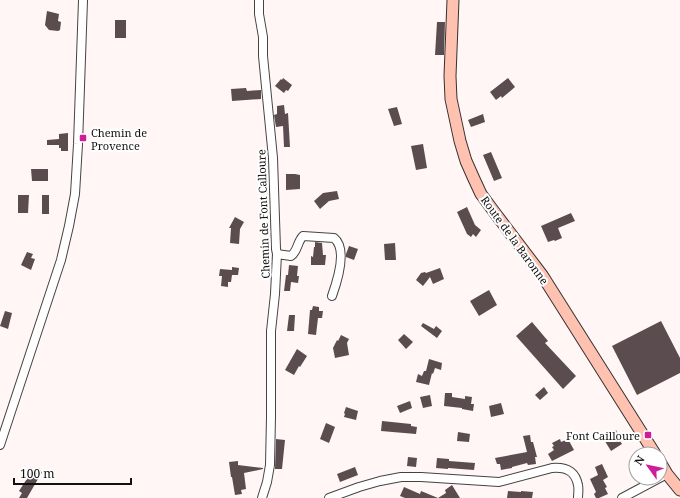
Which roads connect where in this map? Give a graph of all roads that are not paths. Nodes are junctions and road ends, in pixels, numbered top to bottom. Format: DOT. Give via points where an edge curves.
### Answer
graph roads {
  1 [pos="83,0"];
  2 [pos="259,0"];
  3 [pos="453,0"];
  4 [pos="277,254"];
  5 [pos="332,296"];
  6 [pos="0,444"];
  7 [pos="650,446"];
  8 [pos="668,474"];
  9 [pos="645,486"];
  10 [pos="680,490"];
  11 [pos="262,498"];
  12 [pos="329,498"];
  13 [pos="578,498"];
  14 [pos="622,498"];
  1 -- 6 [label="street" via="75,194 61,260"];
  2 -- 4 [label="street, Chemin de Font Calloure" via="273,158"];
  3 -- 7 [label="main road, Route de la Baronne" via="451,100 466,161 481,194 542,275"];
  4 -- 5 [label="street" via="291,256 296,253 303,236 334,238 338,241 340,265"];
  4 -- 11 [label="street, Chemin de Font Calloure" via="271,331 270,459"];
  8 -- 10 [label="main road"];
  9 -- 14 [label="street"];
  12 -- 13 [label="street" via="359,487 401,477 499,482 557,468 568,470 574,475 578,486"];
}
